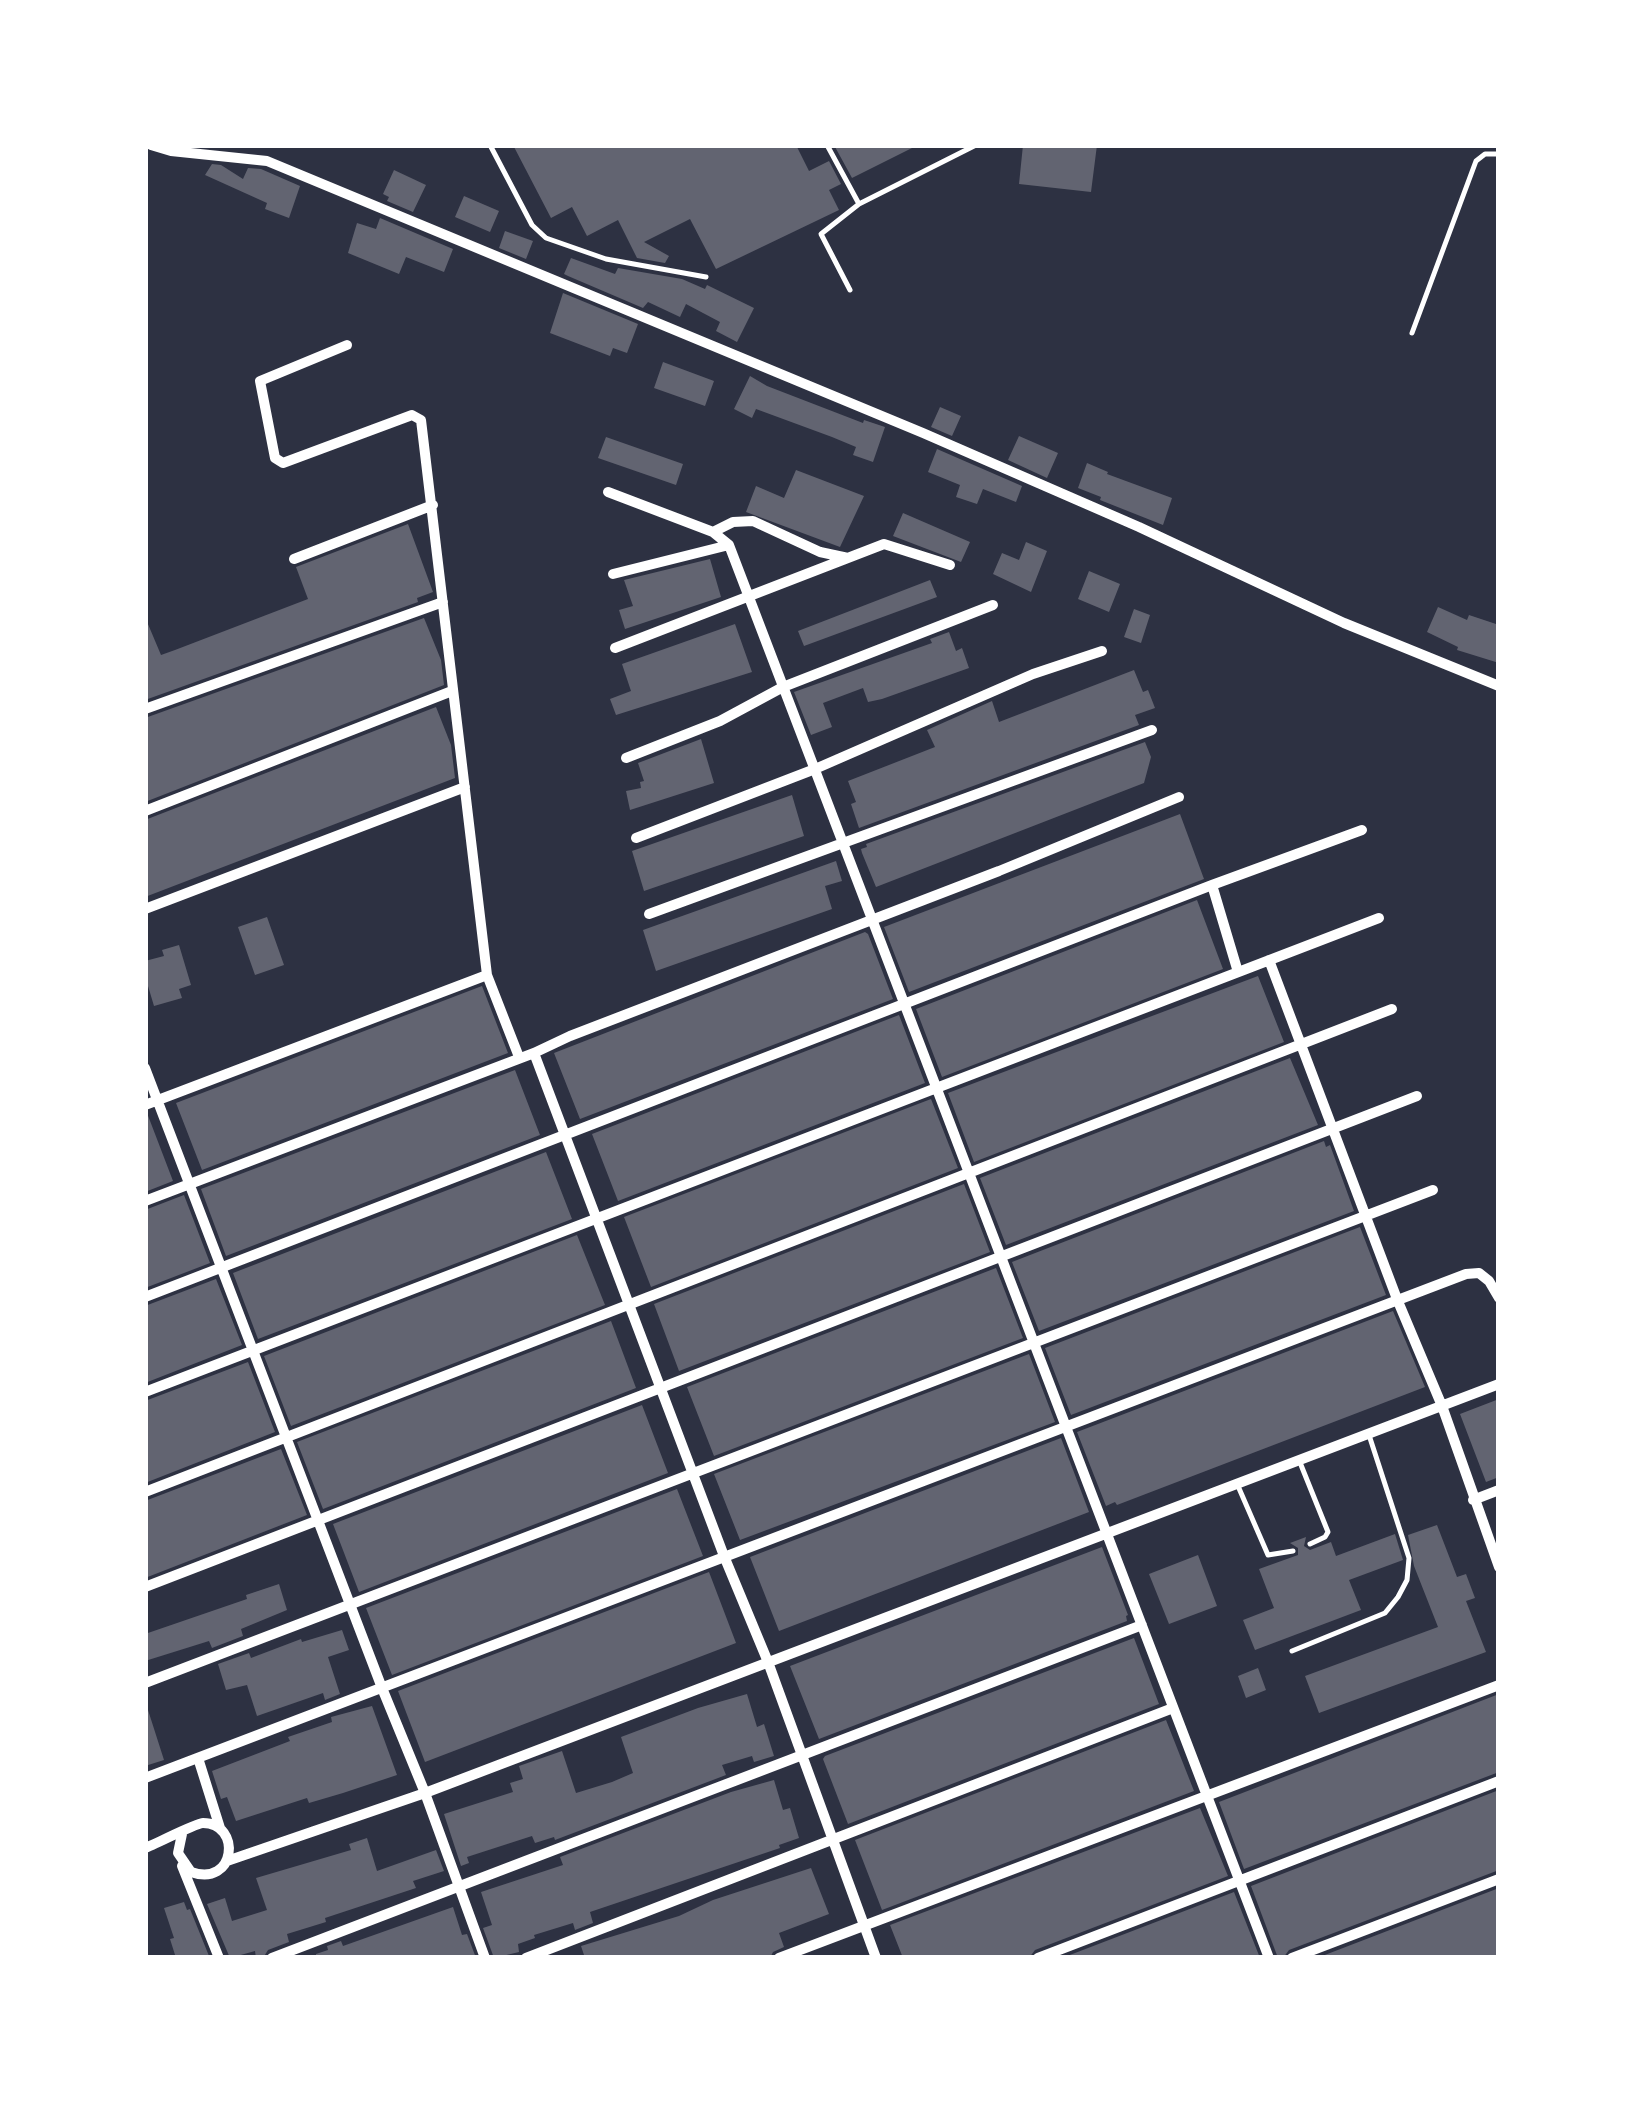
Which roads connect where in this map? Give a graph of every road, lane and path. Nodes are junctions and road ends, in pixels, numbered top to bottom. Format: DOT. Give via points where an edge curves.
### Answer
graph roads {
  1 [pos="151,145"];
  2 [pos="490,145"];
  3 [pos="827,145"];
  4 [pos="976,145"];
  5 [pos="1499,154"];
  6 [pos="859,204"];
  7 [pos="706,276"];
  8 [pos="850,290"];
  9 [pos="1412,334"];
  10 [pos="347,345"];
  11 [pos="608,492"];
  12 [pos="432,505"];
  13 [pos="712,532"];
  14 [pos="729,545"];
  15 [pos="849,558"];
  16 [pos="294,559"];
  17 [pos="950,565"];
  18 [pos="613,574"];
  19 [pos="748,598"];
  20 [pos="443,602"];
  21 [pos="993,605"];
  22 [pos="615,648"];
  23 [pos="1102,650"];
  24 [pos="1499,686"];
  25 [pos="782,687"];
  26 [pos="452,690"];
  27 [pos="145,710"];
  28 [pos="1152,730"];
  29 [pos="626,758"];
  30 [pos="815,769"];
  31 [pos="465,788"];
  32 [pos="1180,797"];
  33 [pos="145,811"];
  34 [pos="1362,830"];
  35 [pos="636,838"];
  36 [pos="843,843"];
  37 [pos="1212,885"];
  38 [pos="145,909"];
  39 [pos="648,914"];
  40 [pos="872,918"];
  41 [pos="1379,918"];
  42 [pos="1268,960"];
  43 [pos="1238,972"];
  44 [pos="487,975"];
  45 [pos="905,1006"];
  46 [pos="1392,1009"];
  47 [pos="1301,1045"];
  48 [pos="534,1053"];
  49 [pos="518,1057"];
  50 [pos="145,1068"];
  51 [pos="936,1088"];
  52 [pos="1417,1096"];
  53 [pos="158,1101"];
  54 [pos="145,1106"];
  55 [pos="1333,1129"];
  56 [pos="566,1136"];
  57 [pos="969,1173"];
  58 [pos="190,1184"];
  59 [pos="1433,1190"];
  60 [pos="145,1201"];
  61 [pos="1366,1216"];
  62 [pos="597,1218"];
  63 [pos="1001,1257"];
  64 [pos="221,1268"];
  65 [pos="145,1297"];
  66 [pos="1499,1298"];
  67 [pos="1397,1299"];
  68 [pos="629,1304"];
  69 [pos="1034,1342"];
  70 [pos="253,1351"];
  71 [pos="1499,1384"];
  72 [pos="660,1388"];
  73 [pos="145,1392"];
  74 [pos="1442,1406"];
  75 [pos="1066,1426"];
  76 [pos="1369,1434"];
  77 [pos="286,1438"];
  78 [pos="1298,1460"];
  79 [pos="693,1474"];
  80 [pos="1237,1483"];
  81 [pos="1499,1490"];
  82 [pos="145,1492"];
  83 [pos="1474,1500"];
  84 [pos="318,1520"];
  85 [pos="1105,1532"];
  86 [pos="1310,1544"];
  87 [pos="1293,1550"];
  88 [pos="724,1556"];
  89 [pos="1499,1567"];
  90 [pos="145,1587"];
  91 [pos="350,1605"];
  92 [pos="1142,1625"];
  93 [pos="1292,1651"];
  94 [pos="768,1662"];
  95 [pos="145,1683"];
  96 [pos="1499,1684"];
  97 [pos="382,1688"];
  98 [pos="1174,1708"];
  99 [pos="799,1756"];
  100 [pos="198,1758"];
  101 [pos="145,1778"];
  102 [pos="1499,1781"];
  103 [pos="426,1793"];
  104 [pos="1207,1796"];
  105 [pos="220,1828"];
  106 [pos="182,1834"];
  107 [pos="831,1840"];
  108 [pos="145,1848"];
  109 [pos="180,1860"];
  110 [pos="227,1862"];
  111 [pos="1499,1880"];
  112 [pos="1239,1881"];
  113 [pos="458,1887"];
  114 [pos="864,1926"];
  115 [pos="219,1958"];
  116 [pos="272,1958"];
  117 [pos="485,1958"];
  118 [pos="526,1958"];
  119 [pos="779,1958"];
  120 [pos="876,1958"];
  121 [pos="1038,1958"];
  122 [pos="1269,1958"];
  123 [pos="1292,1958"];
  1 -- 24 [label="street" via="266,161 923,432"];
  2 -- 7 [label="lane" via="532,225 546,238 606,259"];
  3 -- 6 [label="lane"];
  4 -- 6 [label="lane"];
  5 -- 9 [label="lane" via="1476,161"];
  6 -- 8 [label="lane" via="822,234"];
  10 -- 12 [label="street" via="260,381 275,458 283,463 418,416"];
  11 -- 13 [label="street"];
  12 -- 16 [label="street"];
  12 -- 20 [label="street"];
  13 -- 14 [label="street"];
  13 -- 15 [label="street" via="753,520 820,552"];
  14 -- 18 [label="street"];
  14 -- 19 [label="street"];
  15 -- 17 [label="street" via="884,544"];
  15 -- 19 [label="street"];
  19 -- 22 [label="street"];
  19 -- 25 [label="street"];
  20 -- 26 [label="street"];
  20 -- 27 [label="street"];
  21 -- 25 [label="street"];
  23 -- 30 [label="street"];
  25 -- 29 [label="street" via="720,721"];
  25 -- 30 [label="street"];
  26 -- 31 [label="street"];
  26 -- 33 [label="street"];
  28 -- 36 [label="street"];
  30 -- 35 [label="street"];
  30 -- 36 [label="street"];
  31 -- 38 [label="street"];
  31 -- 44 [label="street"];
  32 -- 40 [label="street"];
  34 -- 37 [label="street"];
  36 -- 39 [label="street"];
  36 -- 40 [label="street"];
  37 -- 43 [label="street"];
  37 -- 45 [label="street"];
  40 -- 45 [label="street"];
  40 -- 48 [label="street"];
  41 -- 42 [label="street"];
  42 -- 43 [label="street"];
  42 -- 47 [label="street"];
  43 -- 51 [label="street"];
  44 -- 49 [label="street"];
  44 -- 53 [label="street"];
  45 -- 51 [label="street"];
  45 -- 56 [label="street"];
  46 -- 47 [label="street"];
  47 -- 55 [label="street"];
  47 -- 57 [label="street"];
  48 -- 49 [label="street"];
  48 -- 56 [label="street"];
  49 -- 58 [label="street"];
  50 -- 53 [label="street"];
  51 -- 57 [label="street"];
  51 -- 62 [label="street"];
  52 -- 55 [label="street"];
  53 -- 54 [label="street"];
  53 -- 58 [label="street"];
  55 -- 61 [label="street"];
  55 -- 63 [label="street"];
  56 -- 62 [label="street"];
  56 -- 64 [label="street"];
  57 -- 63 [label="street"];
  57 -- 68 [label="street"];
  58 -- 60 [label="street"];
  58 -- 64 [label="street"];
  59 -- 61 [label="street"];
  61 -- 67 [label="street"];
  61 -- 69 [label="street"];
  62 -- 68 [label="street"];
  62 -- 70 [label="street"];
  63 -- 69 [label="street"];
  63 -- 72 [label="street"];
  64 -- 65 [label="street"];
  64 -- 70 [label="street"];
  66 -- 67 [label="street" via="1478,1273"];
  67 -- 74 [label="street"];
  67 -- 75 [label="street"];
  68 -- 72 [label="street"];
  68 -- 77 [label="street"];
  69 -- 75 [label="street"];
  69 -- 79 [label="street"];
  70 -- 73 [label="street"];
  70 -- 77 [label="street"];
  71 -- 74 [label="street"];
  72 -- 79 [label="street"];
  72 -- 84 [label="street"];
  74 -- 76 [label="street"];
  74 -- 83 [label="street"];
  75 -- 85 [label="street"];
  75 -- 88 [label="street"];
  76 -- 78 [label="street"];
  76 -- 93 [label="lane" via="1409,1558 1407,1580 1384,1612"];
  77 -- 82 [label="street"];
  77 -- 84 [label="street"];
  78 -- 80 [label="street"];
  78 -- 86 [label="lane" via="1328,1532"];
  79 -- 88 [label="street"];
  79 -- 91 [label="street"];
  80 -- 85 [label="street"];
  80 -- 87 [label="lane" via="1268,1555"];
  81 -- 83 [label="street"];
  83 -- 89 [label="street"];
  84 -- 90 [label="street"];
  84 -- 91 [label="street"];
  85 -- 92 [label="street"];
  85 -- 94 [label="street"];
  88 -- 94 [label="street"];
  88 -- 97 [label="street"];
  91 -- 95 [label="street"];
  91 -- 97 [label="street"];
  92 -- 98 [label="street"];
  92 -- 99 [label="street"];
  94 -- 99 [label="street"];
  94 -- 103 [label="street"];
  96 -- 104 [label="street"];
  97 -- 100 [label="street"];
  97 -- 103 [label="street"];
  98 -- 104 [label="street"];
  98 -- 107 [label="street"];
  99 -- 107 [label="street"];
  99 -- 113 [label="street"];
  100 -- 101 [label="street"];
  100 -- 105 [label="street"];
  102 -- 112 [label="street"];
  103 -- 110 [label="street"];
  103 -- 113 [label="street"];
  104 -- 112 [label="street"];
  104 -- 114 [label="street"];
  105 -- 106 [label="street" via="199,1823"];
  105 -- 110 [label="street" via="229,1844"];
  106 -- 108 [label="street"];
  106 -- 109 [label="street"];
  107 -- 114 [label="street"];
  107 -- 118 [label="street"];
  109 -- 110 [label="street" via="198,1875 215,1873"];
  109 -- 115 [label="street"];
  111 -- 123 [label="street"];
  112 -- 121 [label="street"];
  112 -- 122 [label="street"];
  113 -- 116 [label="street"];
  113 -- 117 [label="street"];
  114 -- 119 [label="street"];
  114 -- 120 [label="street"];
}
